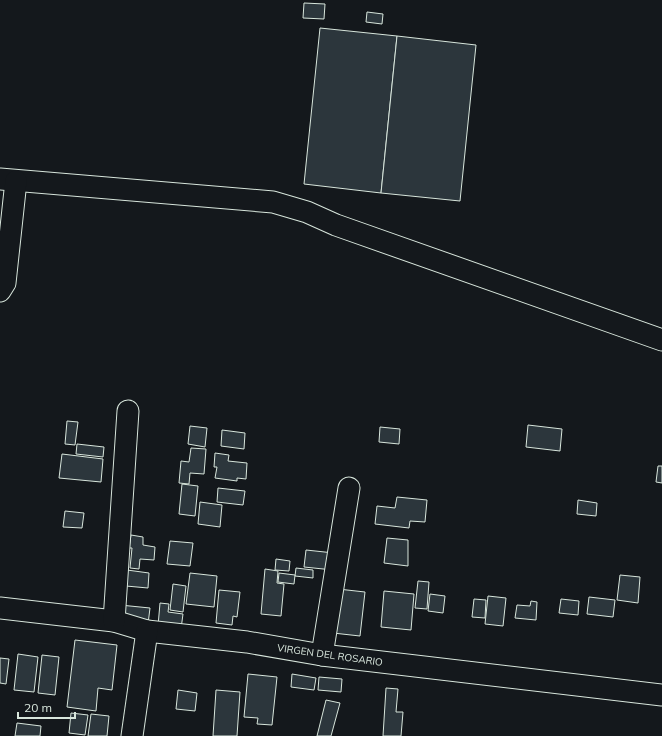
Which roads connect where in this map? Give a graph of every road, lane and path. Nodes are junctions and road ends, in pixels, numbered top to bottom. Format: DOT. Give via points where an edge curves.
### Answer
graph roads {
  1 [pos="8,180"];
  2 [pos="0,291"];
  3 [pos="662,340"];
  4 [pos="128,412"];
  5 [pos="349,488"];
  6 [pos="0,608"];
  7 [pos="114,621"];
  8 [pos="147,631"];
  9 [pos="322,655"];
  10 [pos="662,695"];
  11 [pos="132,736"];
  1 -- 2 [label="street" via="6,277"];
  1 -- 3 [label="street" via="274,202"];
  4 -- 7 [label="street"];
  5 -- 9 [label="street"];
  6 -- 7 [label="street, VIRGEN DEL ROSARIO"];
  7 -- 8 [label="street, VIRGEN DEL ROSARIO"];
  8 -- 9 [label="street, VIRGEN DEL ROSARIO" via="247,642"];
  8 -- 11 [label="street"];
  9 -- 10 [label="street, VIRGEN DEL ROSARIO"];
}
